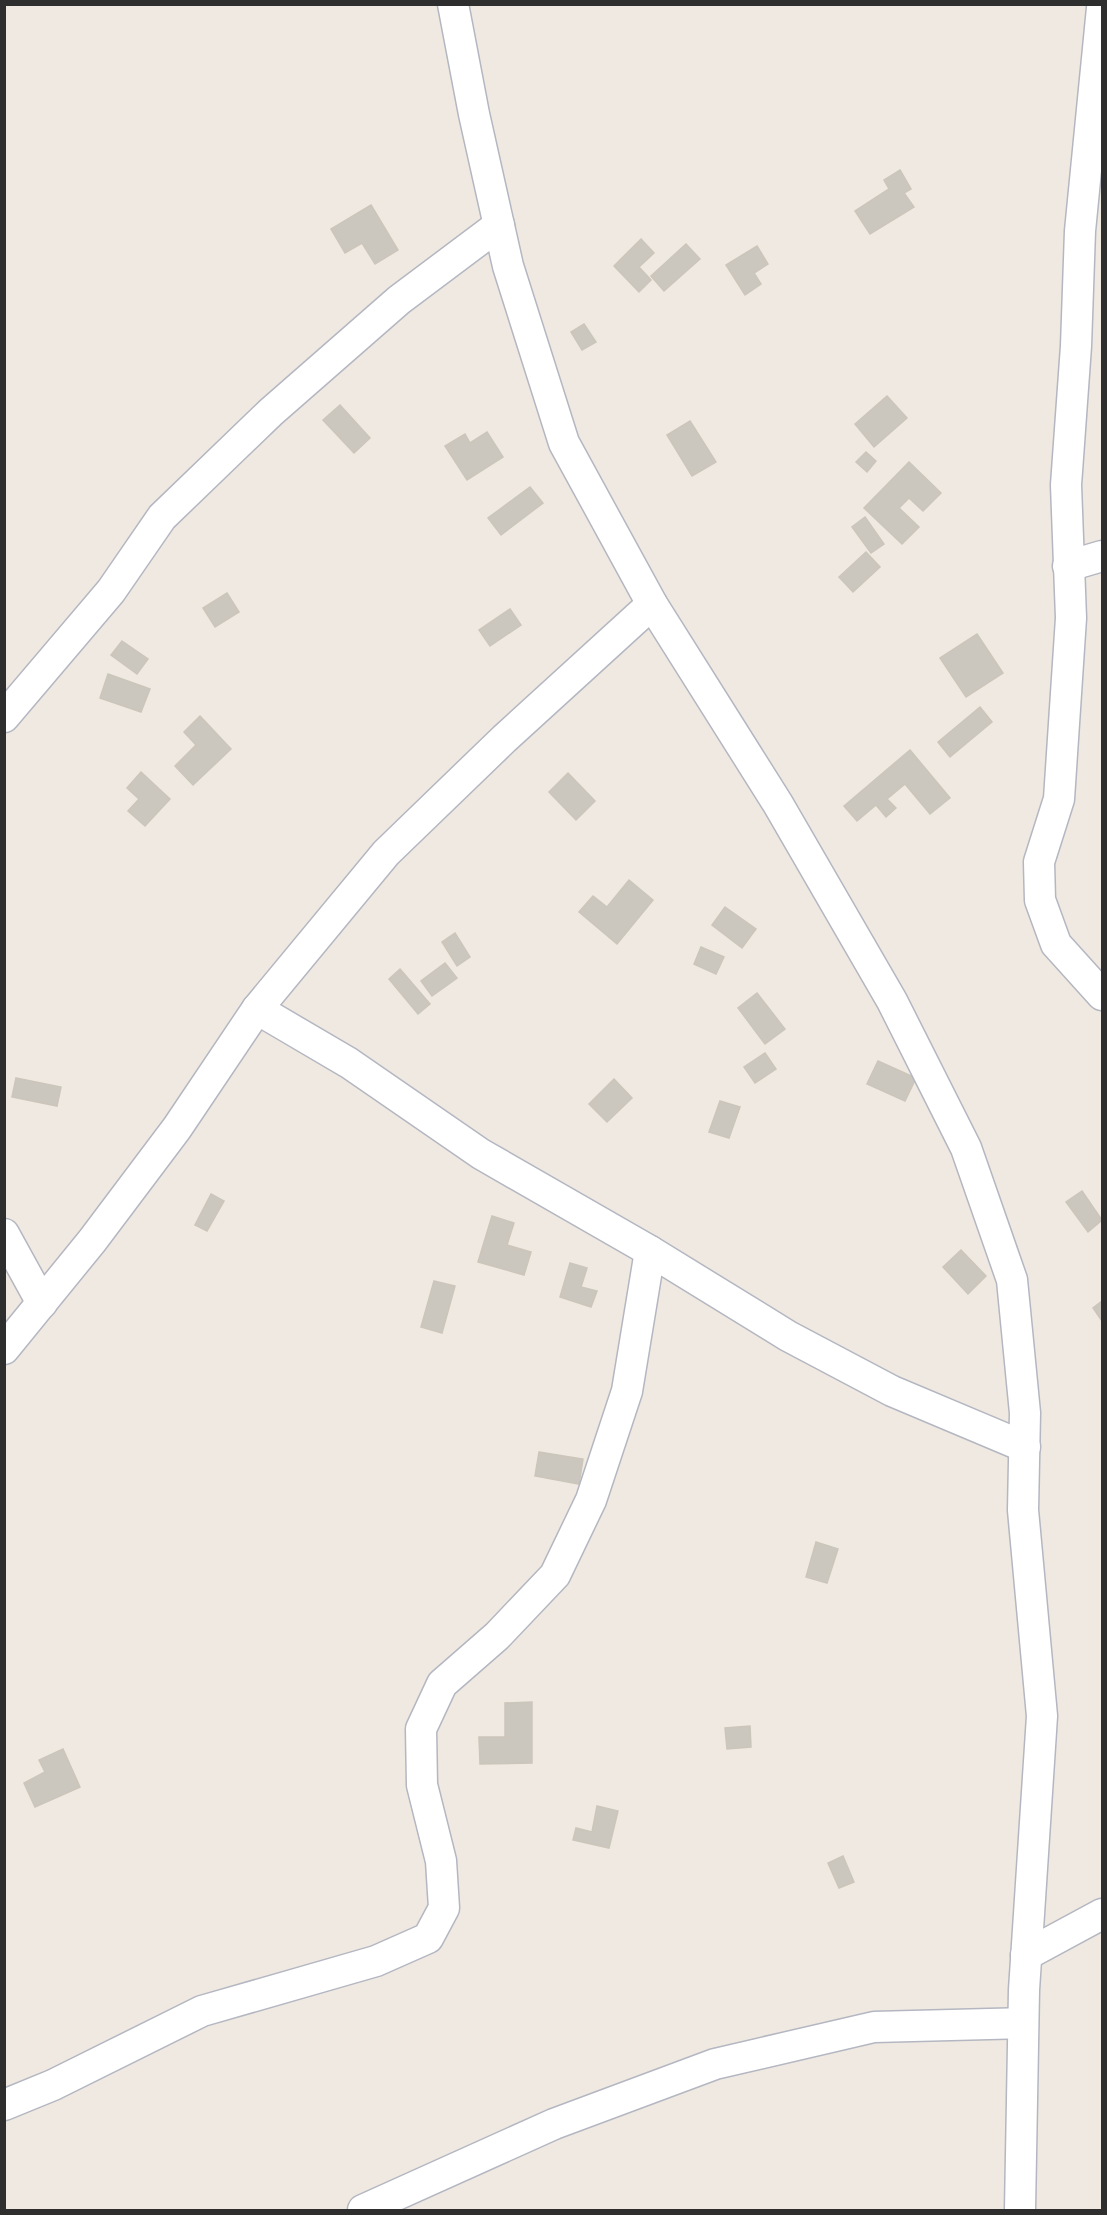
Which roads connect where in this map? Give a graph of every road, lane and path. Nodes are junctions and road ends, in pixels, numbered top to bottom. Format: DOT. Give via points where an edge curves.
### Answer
graph roads {
  1 [pos="453,4"];
  2 [pos="1102,8"];
  3 [pos="499,225"];
  4 [pos="1102,556"];
  5 [pos="1068,566"];
  6 [pos="652,604"];
  7 [pos="4,717"];
  8 [pos="1102,995"];
  9 [pos="257,1009"];
  10 [pos="4,1234"];
  11 [pos="650,1251"];
  12 [pos="42,1302"];
  13 [pos="4,1348"];
  14 [pos="1024,1447"];
  15 [pos="1102,1914"];
  16 [pos="1026,1955"];
  17 [pos="1023,2023"];
  18 [pos="4,2105"];
  19 [pos="363,2211"];
  20 [pos="1020,2211"];
  1 -- 3 [label="street"];
  2 -- 5 [label="street" via="1080,231 1066,485"];
  3 -- 6 [label="street" via="508,266 564,443"];
  3 -- 7 [label="street" via="390,308 271,412 162,517 111,591"];
  4 -- 5 [label="street"];
  5 -- 8 [label="street" via="1071,618 1059,799 1039,862 1040,900 1056,944"];
  6 -- 9 [label="street" via="386,853"];
  6 -- 14 [label="street" via="778,804 892,1001 966,1148 1012,1280 1025,1413"];
  9 -- 11 [label="street" via="349,1063 481,1154"];
  9 -- 12 [label="street" via="177,1128"];
  10 -- 12 [label="street"];
  11 -- 14 [label="street" via="788,1336 892,1391"];
  11 -- 18 [label="street" via="627,1390 591,1500 555,1575 497,1636 442,1684 421,1729 422,1785 441,1862 444,1908 428,1938 376,1961 202,2011"];
  12 -- 13 [label="street"];
  14 -- 16 [label="street" via="1023,1510 1042,1716"];
  15 -- 16 [label="street"];
  16 -- 17 [label="street"];
  17 -- 19 [label="street" via="874,2027 715,2064 554,2124"];
  17 -- 20 [label="street"];
}
